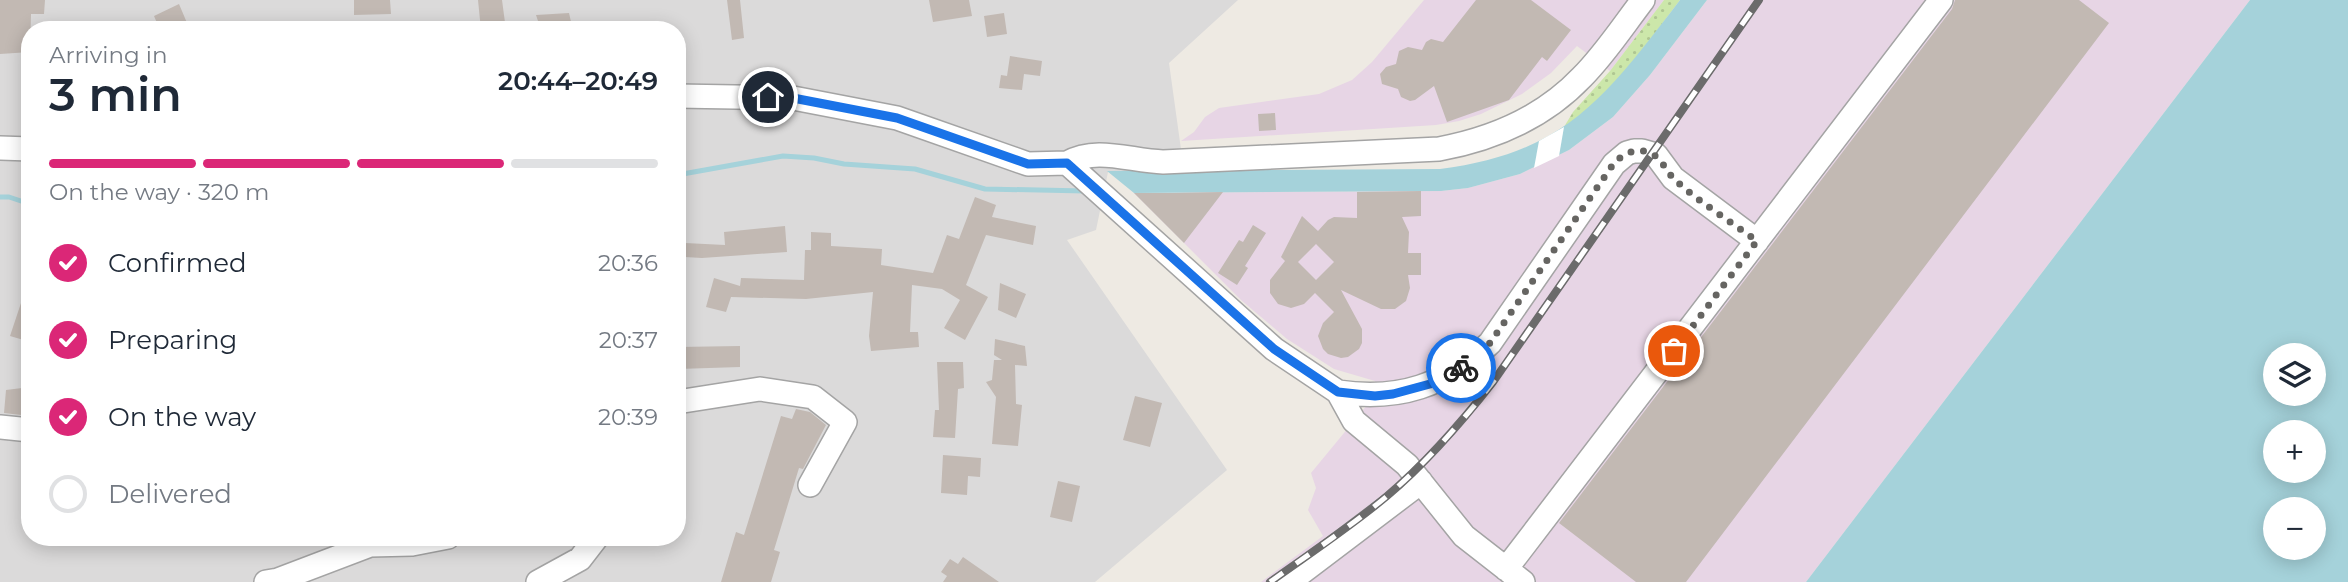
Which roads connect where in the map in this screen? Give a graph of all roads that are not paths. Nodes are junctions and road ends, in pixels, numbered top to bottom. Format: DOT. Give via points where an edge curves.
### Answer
graph roads {
  1 [pos="1643,0"];
  2 [pos="1941,0"];
  3 [pos="686,96"];
  4 [pos="0,148"];
  5 [pos="21,149"];
  6 [pos="1067,163"];
  7 [pos="1757,241"];
  8 [pos="1338,392"];
  9 [pos="686,401"];
  10 [pos="0,427"];
  11 [pos="21,429"];
  12 [pos="1421,482"];
  13 [pos="810,485"];
  14 [pos="367,546"];
  15 [pos="593,546"];
  16 [pos="581,571"];
  17 [pos="1514,576"];
  18 [pos="266,582"];
  19 [pos="538,582"];
  20 [pos="1289,582"];
  1 -- 6 [label="street" via="1568,91 1535,115 1489,137 1439,149 1163,162 1096,153"];
  2 -- 7 [label="street"];
  3 -- 6 [label="street" via="793,98 897,118 1028,164"];
  4 -- 5 [label="street"];
  6 -- 8 [label="street" via="1274,349"];
  7 -- 8 [label="street" via="1673,178 1656,155 1627,153 1614,163 1477,356 1447,377 1412,390 1375,396"];
  7 -- 17 [label="street"];
  8 -- 12 [label="street" via="1354,421"];
  9 -- 13 [label="street" via="760,389 813,397 845,422"];
  10 -- 11 [label="street"];
  12 -- 17 [label="street" via="1464,536"];
  12 -- 20 [label="street"];
  14 -- 18 [label="street"];
  15 -- 16 [label="street"];
  16 -- 19 [label="street"];
}
